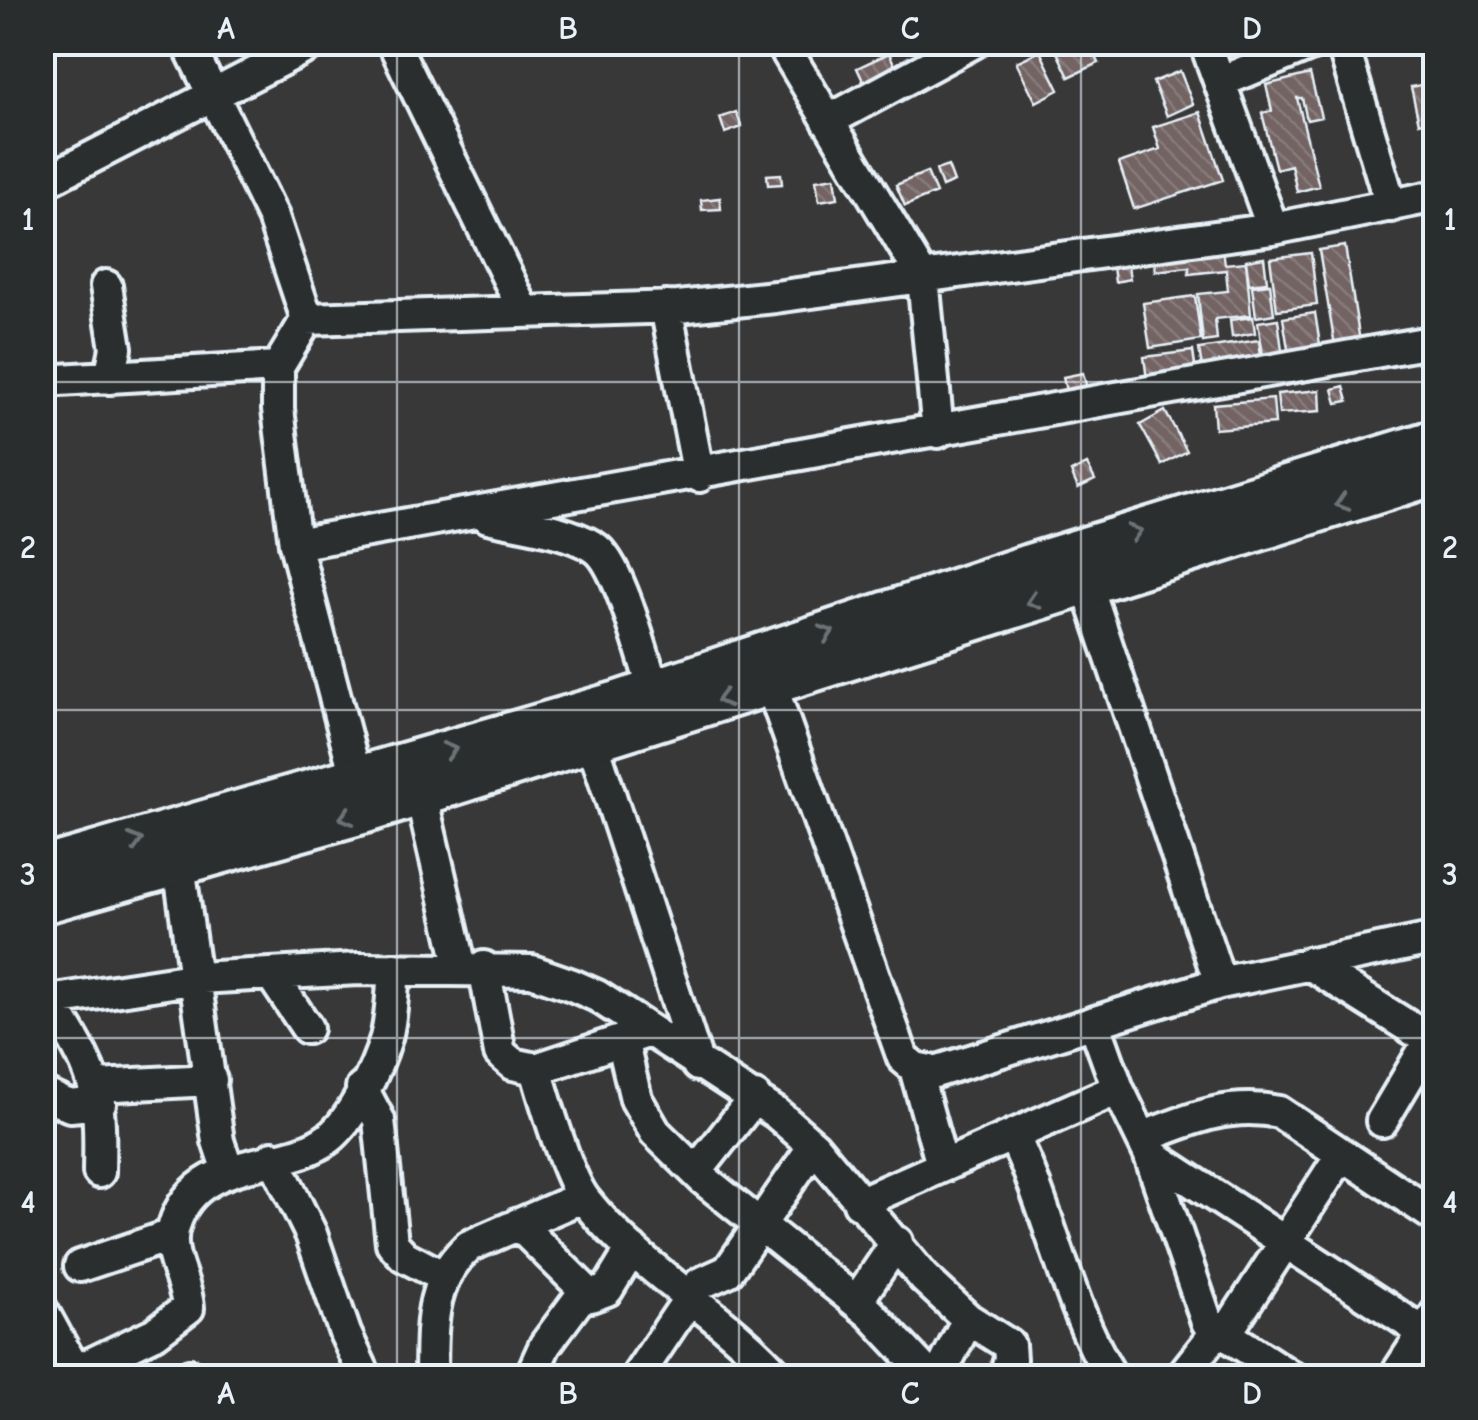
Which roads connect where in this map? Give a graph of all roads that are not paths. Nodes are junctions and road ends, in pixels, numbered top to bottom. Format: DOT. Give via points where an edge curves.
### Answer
graph roads {
  1 [pos="187,42"];
  2 [pos="316,42"];
  3 [pos="393,42"];
  4 [pos="781,42"];
  5 [pos="974,42"];
  6 [pos="1205,42"];
  7 [pos="1316,42"];
  8 [pos="1342,42"];
  9 [pos="1220,82"];
  10 [pos="214,94"];
  11 [pos="828,120"];
  12 [pos="42,183"];
  13 [pos="1436,196"];
  14 [pos="1391,206"];
  15 [pos="1273,228"];
  16 [pos="923,278"];
  17 [pos="106,286"];
  18 [pos="666,307"];
  19 [pos="524,311"];
  20 [pos="308,319"];
  21 [pos="1436,342"];
  22 [pos="278,367"];
  23 [pos="110,378"];
  24 [pos="42,382"];
  25 [pos="938,432"];
  26 [pos="1436,440"];
  27 [pos="1436,474"];
  28 [pos="699,476"];
  29 [pos="476,514"];
  30 [pos="295,544"];
  31 [pos="1086,583"];
  32 [pos="766,671"];
  33 [pos="654,690"];
  34 [pos="592,740"];
  35 [pos="356,778"];
  36 [pos="421,794"];
  37 [pos="179,864"];
  38 [pos="42,868"];
  39 [pos="42,904"];
  40 [pos="1436,938"];
  41 [pos="1308,962"];
  42 [pos="473,968"];
  43 [pos="394,969"];
  44 [pos="271,974"];
  45 [pos="198,978"];
  46 [pos="1220,983"];
  47 [pos="46,1002"];
  48 [pos="1094,1022"];
  49 [pos="307,1028"];
  50 [pos="634,1036"];
  51 [pos="1433,1042"];
  52 [pos="698,1066"];
  53 [pos="915,1068"];
  54 [pos="536,1069"];
  55 [pos="211,1080"];
  56 [pos="362,1088"];
  57 [pos="1118,1089"];
  58 [pos="42,1094"];
  59 [pos="98,1094"];
  60 [pos="756,1096"];
  61 [pos="1382,1120"];
  62 [pos="1013,1135"];
  63 [pos="814,1146"];
  64 [pos="1146,1146"];
  65 [pos="1342,1154"];
  66 [pos="273,1158"];
  67 [pos="942,1165"];
  68 [pos="228,1171"];
  69 [pos="99,1172"];
  70 [pos="696,1172"];
  71 [pos="582,1197"];
  72 [pos="860,1203"];
  73 [pos="1436,1218"];
  74 [pos="518,1224"];
  75 [pos="760,1225"];
  76 [pos="172,1235"];
  77 [pos="897,1242"];
  78 [pos="1285,1242"];
  79 [pos="632,1248"];
  80 [pos="80,1266"];
  81 [pos="442,1276"];
  82 [pos="585,1291"];
  83 [pos="689,1300"];
  84 [pos="856,1301"];
  85 [pos="42,1310"];
  86 [pos="968,1319"];
  87 [pos="1429,1323"];
  88 [pos="1221,1332"];
  89 [pos="763,1371"];
  90 [pos="78,1374"];
  91 [pos="356,1374"];
  92 [pos="431,1378"];
  93 [pos="530,1378"];
  94 [pos="636,1378"];
  95 [pos="935,1378"];
  96 [pos="1004,1378"];
  97 [pos="1112,1378"];
  98 [pos="1180,1378"];
  99 [pos="1293,1378"];
  100 [pos="1394,1378"];
  1 -- 10 [label="street"];
  2 -- 10 [label="street"];
  3 -- 19 [label="street"];
  4 -- 11 [label="street"];
  5 -- 11 [label="street"];
  6 -- 9 [label="street"];
  7 -- 9 [label="street"];
  8 -- 14 [label="street"];
  9 -- 15 [label="street"];
  10 -- 12 [label="street"];
  10 -- 20 [label="street" via="273,217"];
  11 -- 16 [label="street"];
  13 -- 14 [label="street"];
  14 -- 15 [label="street"];
  15 -- 16 [label="street"];
  16 -- 18 [label="street"];
  16 -- 25 [label="street"];
  17 -- 23 [label="street" via="116,348"];
  18 -- 19 [label="street"];
  18 -- 28 [label="street"];
  19 -- 20 [label="street"];
  20 -- 22 [label="street"];
  21 -- 25 [label="street"];
  22 -- 23 [label="street"];
  22 -- 30 [label="street"];
  23 -- 24 [label="street"];
  25 -- 28 [label="street"];
  32 -- 26 [label="main road, one-way" via="1029,564"];
  27 -- 31 [label="main road, one-way"];
  28 -- 29 [label="street"];
  29 -- 30 [label="street"];
  29 -- 33 [label="street" via="598,549 612,568"];
  30 -- 35 [label="street"];
  31 -- 32 [label="main road, one-way"];
  31 -- 46 [label="street"];
  32 -- 33 [label="main road"];
  32 -- 34 [label="main road, one-way"];
  32 -- 53 [label="street" via="902,1058"];
  35 -- 33 [label="main road, one-way"];
  34 -- 36 [label="main road"];
  34 -- 52 [label="street"];
  38 -- 35 [label="main road, one-way"];
  36 -- 37 [label="main road, one-way"];
  36 -- 42 [label="street"];
  37 -- 39 [label="main road"];
  37 -- 45 [label="street"];
  40 -- 41 [label="street"];
  41 -- 46 [label="street"];
  41 -- 51 [label="street"];
  42 -- 43 [label="street"];
  42 -- 50 [label="street" via="532,971 572,985 597,996"];
  42 -- 54 [label="street" via="500,1054"];
  43 -- 44 [label="street"];
  43 -- 56 [label="street" via="386,1038"];
  44 -- 45 [label="street"];
  44 -- 49 [label="street"];
  45 -- 47 [label="street"];
  45 -- 55 [label="street"];
  46 -- 48 [label="street"];
  47 -- 59 [label="street" via="79,1047"];
  48 -- 53 [label="street" via="935,1072"];
  48 -- 57 [label="street"];
  50 -- 52 [label="street"];
  50 -- 54 [label="street"];
  50 -- 70 [label="street" via="644,1116"];
  51 -- 61 [label="street"];
  52 -- 60 [label="street"];
  53 -- 67 [label="street"];
  54 -- 71 [label="street"];
  55 -- 59 [label="street"];
  55 -- 68 [label="street"];
  56 -- 66 [label="street" via="328,1138"];
  56 -- 81 [label="street" via="380,1120 392,1244"];
  57 -- 62 [label="street"];
  57 -- 64 [label="street"];
  58 -- 59 [label="street" via="70,1106"];
  59 -- 69 [label="street"];
  60 -- 63 [label="street"];
  60 -- 70 [label="street"];
  62 -- 67 [label="street"];
  62 -- 97 [label="street" via="1078,1308"];
  63 -- 72 [label="street"];
  63 -- 75 [label="street"];
  64 -- 65 [label="street" via="1216,1109 1252,1107 1280,1112"];
  64 -- 78 [label="street"];
  64 -- 88 [label="street" via="1208,1322"];
  65 -- 73 [label="street"];
  65 -- 78 [label="street"];
  66 -- 68 [label="street"];
  66 -- 91 [label="street" via="312,1234"];
  67 -- 72 [label="street"];
  68 -- 76 [label="street" via="180,1210"];
  70 -- 75 [label="street"];
  71 -- 74 [label="street"];
  71 -- 79 [label="street"];
  72 -- 77 [label="street"];
  74 -- 81 [label="street" via="469,1246"];
  74 -- 82 [label="street"];
  75 -- 83 [label="street" via="728,1271 704,1280"];
  75 -- 84 [label="street"];
  76 -- 80 [label="street"];
  76 -- 90 [label="street" via="188,1308"];
  77 -- 84 [label="street"];
  77 -- 86 [label="street"];
  78 -- 87 [label="street"];
  78 -- 88 [label="street"];
  79 -- 82 [label="street" via="607,1290 591,1296"];
  79 -- 83 [label="street"];
  81 -- 92 [label="street" via="434,1300"];
  82 -- 93 [label="street"];
  83 -- 89 [label="street"];
  83 -- 94 [label="street"];
  84 -- 95 [label="street"];
  85 -- 90 [label="street"];
  86 -- 95 [label="street"];
  86 -- 96 [label="street" via="1009,1345"];
  87 -- 100 [label="street"];
  88 -- 98 [label="street"];
  88 -- 99 [label="street"];
}
